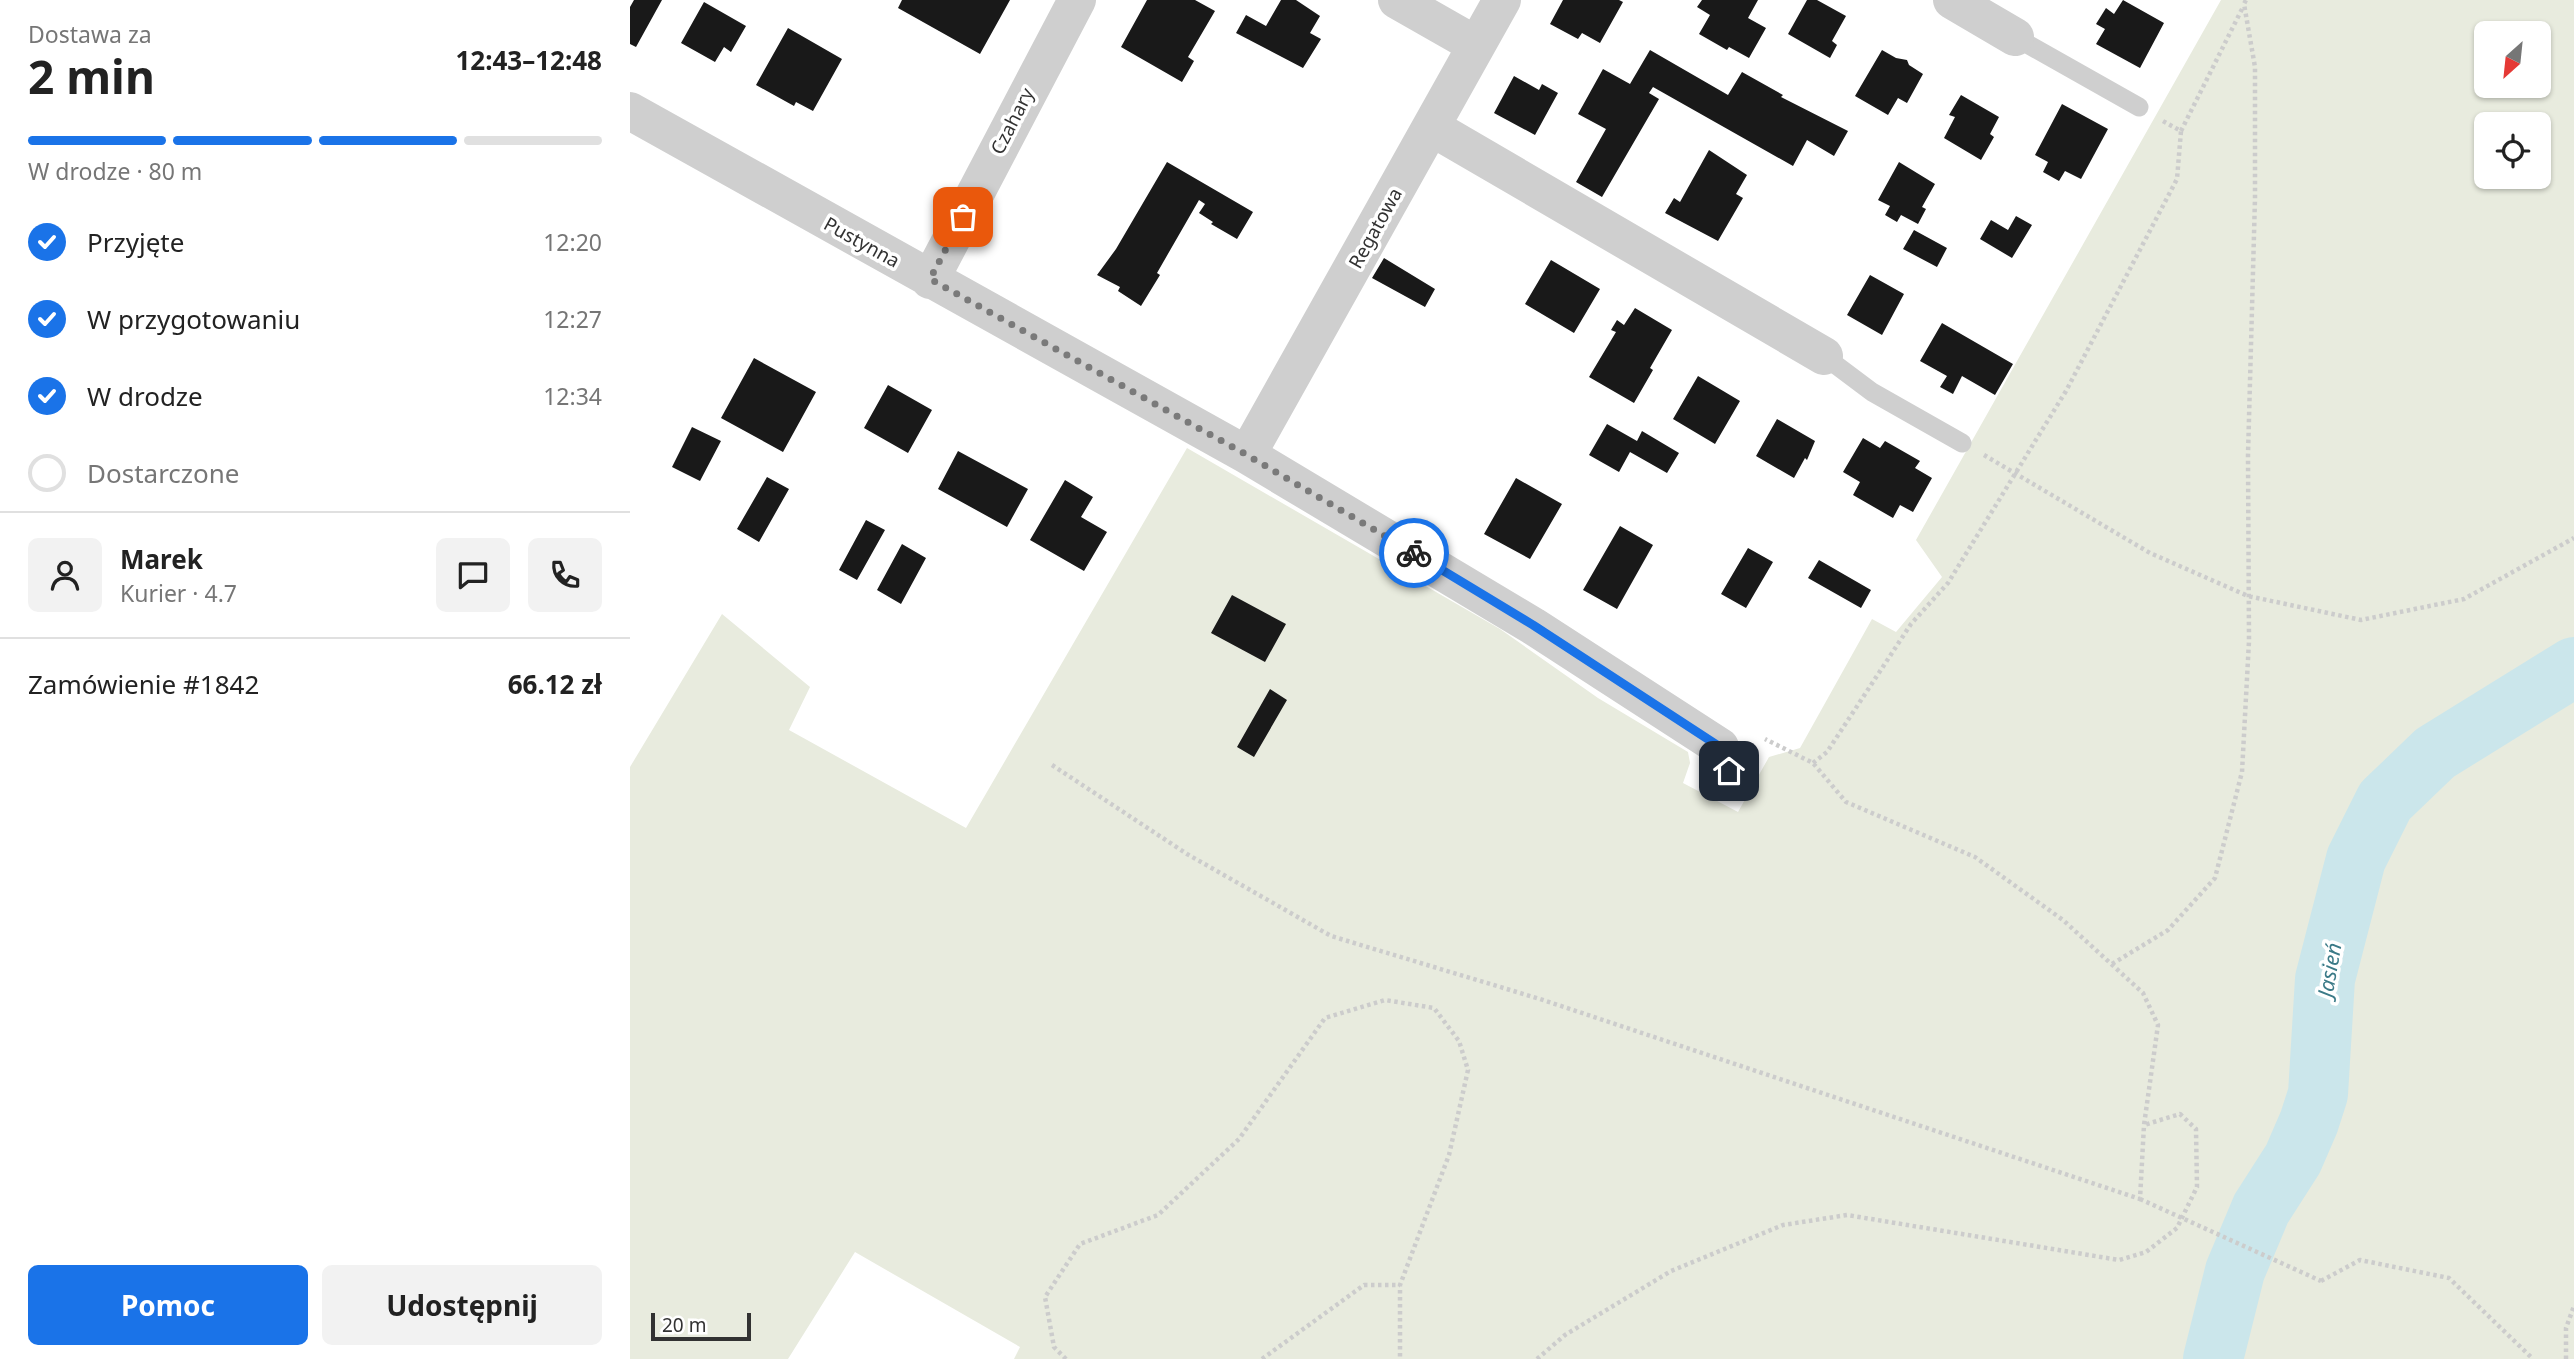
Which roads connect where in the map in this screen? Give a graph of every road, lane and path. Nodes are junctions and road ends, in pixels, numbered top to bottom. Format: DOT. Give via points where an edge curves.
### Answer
graph roads {
  1 [pos="1077,0"];
  2 [pos="1397,0"];
  3 [pos="1503,0"];
  4 [pos="1952,0"];
  5 [pos="2245,2"];
  6 [pos="2015,37"];
  7 [pos="1476,45"];
  8 [pos="2139,107"];
  9 [pos="630,111"];
  10 [pos="1432,127"];
  11 [pos="2181,131"];
  12 [pos="930,279"];
  13 [pos="1824,356"];
  14 [pos="1962,443"];
  15 [pos="1247,455"];
  16 [pos="2016,474"];
  17 [pos="2574,538"];
  18 [pos="2248,596"];
  19 [pos="1765,739"];
  20 [pos="1813,763"];
  21 [pos="1052,765"];
  22 [pos="1729,771"];
  23 [pos="2112,964"];
  24 [pos="2144,1125"];
  25 [pos="2140,1199"];
  26 [pos="1400,1285"];
  27 [pos="2574,1306"];
  28 [pos="1066,1359"];
  29 [pos="1262,1359"];
  30 [pos="1400,1359"];
  31 [pos="1537,1359"];
  32 [pos="2533,1359"];
  33 [pos="2566,1359"];
  1 -- 12 [label="street, Czahary"];
  2 -- 7 [label="street"];
  3 -- 7 [label="street, Regatowa"];
  4 -- 6 [label="street"];
  5 -- 11 [label="path"];
  5 -- 18 [label="path" via="2255,66"];
  6 -- 8 [label="lane"];
  7 -- 10 [label="street, Regatowa"];
  8 -- 11 [label="path"];
  9 -- 12 [label="street, Pustynna"];
  10 -- 13 [label="street"];
  10 -- 15 [label="street, Regatowa"];
  11 -- 16 [label="path" via="2177,179 2067,391"];
  12 -- 15 [label="street, Pustynna"];
  13 -- 14 [label="lane" via="1872,391"];
  14 -- 16 [label="path"];
  15 -- 22 [label="street, Pustynna" via="1533,625 1720,747"];
  16 -- 18 [label="path" via="2150,553"];
  16 -- 20 [label="path" via="1948,583 1910,624 1827,752"];
  17 -- 18 [label="path" via="2464,599 2361,620"];
  18 -- 23 [label="path" via="2242,772 2215,878 2168,930"];
  19 -- 20 [label="path"];
  20 -- 23 [label="path" via="1846,802 1975,857 2063,920"];
  21 -- 25 [label="path" via="1187,854 1331,936 1541,999"];
  23 -- 24 [label="path" via="2143,992 2158,1025"];
  24 -- 25 [label="path"];
  24 -- 31 [label="path" via="2180,1114 2196,1129 2197,1187 2177,1227 2146,1252 2119,1261 1847,1215 1783,1225 1671,1271 1565,1335"];
  25 -- 32 [label="path, bridge" via="2321,1281 2360,1260 2449,1278"];
  26 -- 28 [label="path" via="1449,1155 1468,1070 1459,1041 1434,1008 1385,1000 1325,1018 1239,1139 1158,1216 1080,1244 1045,1297 1054,1347"];
  26 -- 29 [label="path" via="1364,1285"];
  26 -- 30 [label="path"];
  27 -- 33 [label="path" via="2566,1328"];
}
